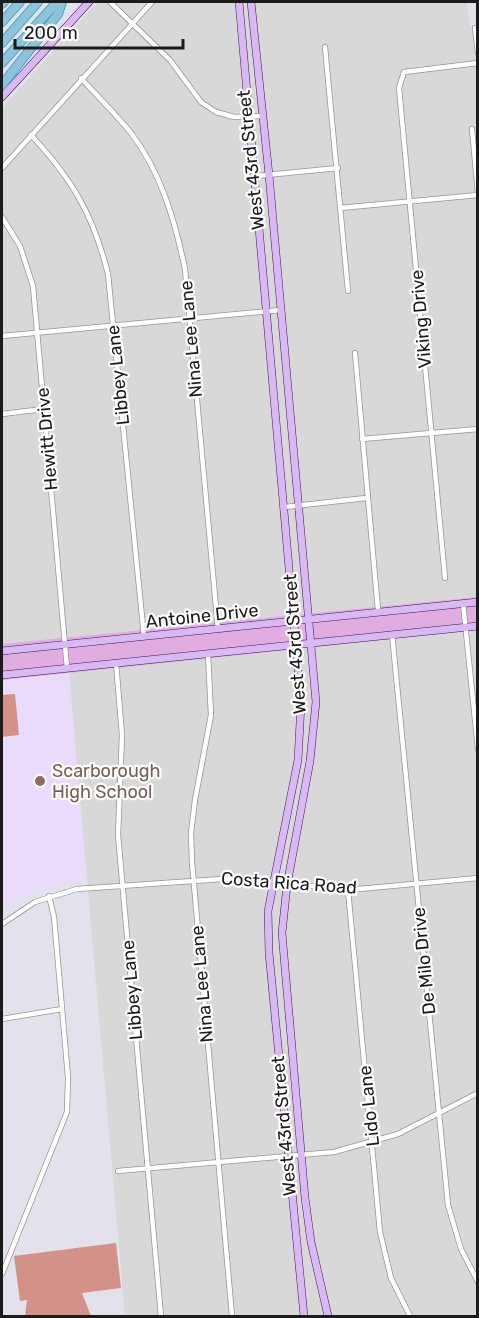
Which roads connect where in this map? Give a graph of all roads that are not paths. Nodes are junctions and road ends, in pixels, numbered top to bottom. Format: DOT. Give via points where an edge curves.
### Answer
graph roads {
  1 [pos="20,2"];
  2 [pos="38,2"];
  3 [pos="57,2"];
  4 [pos="62,2"];
  5 [pos="89,2"];
  6 [pos="110,2"];
  7 [pos="152,2"];
  8 [pos="239,2"];
  9 [pos="251,2"];
  10 [pos="2,22"];
  11 [pos="132,22"];
  12 [pos="475,28"];
  13 [pos="2,43"];
  14 [pos="325,47"];
  15 [pos="477,53"];
  16 [pos="2,63"];
  17 [pos="477,63"];
  18 [pos="81,78"];
  19 [pos="2,85"];
  20 [pos="2,97"];
  21 [pos="262,116"];
  22 [pos="250,117"];
  23 [pos="472,129"];
  24 [pos="31,135"];
  25 [pos="2,168"];
  26 [pos="338,168"];
  27 [pos="269,175"];
  28 [pos="256,176"];
  29 [pos="477,194"];
  30 [pos="410,201"];
  31 [pos="340,208"];
  32 [pos="2,217"];
  33 [pos="348,291"];
  34 [pos="280,310"];
  35 [pos="267,311"];
  36 [pos="189,318"];
  37 [pos="113,326"];
  38 [pos="38,332"];
  39 [pos="2,336"];
  40 [pos="355,352"];
  41 [pos="289,407"];
  42 [pos="276,408"];
  43 [pos="44,409"];
  44 [pos="2,414"];
  45 [pos="477,429"];
  46 [pos="432,433"];
  47 [pos="362,439"];
  48 [pos="366,498"];
  49 [pos="299,505"];
  50 [pos="285,507"];
  51 [pos="444,578"];
  52 [pos="477,602"];
  53 [pos="463,603"];
  54 [pos="378,610"];
  55 [pos="309,620"];
  56 [pos="294,621"];
  57 [pos="477,626"];
  58 [pos="465,627"];
  59 [pos="218,629"];
  60 [pos="392,634"];
  61 [pos="144,637"];
  62 [pos="312,643"];
  63 [pos="65,644"];
  64 [pos="296,645"];
  65 [pos="2,651"];
  66 [pos="208,653"];
  67 [pos="116,663"];
  68 [pos="67,668"];
  69 [pos="2,675"];
  70 [pos="477,749"];
  71 [pos="298,760"];
  72 [pos="310,761"];
  73 [pos="477,878"];
  74 [pos="193,879"];
  75 [pos="274,883"];
  76 [pos="416,884"];
  77 [pos="123,885"];
  78 [pos="287,885"];
  79 [pos="348,890"];
  80 [pos="49,896"];
  81 [pos="2,924"];
  82 [pos="62,1009"];
  83 [pos="288,1013"];
  84 [pos="275,1014"];
  85 [pos="2,1019"];
  86 [pos="477,1093"];
  87 [pos="439,1112"];
  88 [pos="373,1142"];
  89 [pos="303,1155"];
  90 [pos="288,1156"];
  91 [pos="218,1163"];
  92 [pos="148,1169"];
  93 [pos="118,1172"];
  94 [pos="311,1242"];
  95 [pos="297,1244"];
  96 [pos="2,1274"];
  97 [pos="477,1281"];
  98 [pos="161,1317"];
  99 [pos="232,1317"];
  100 [pos="304,1317"];
  101 [pos="328,1317"];
  102 [pos="410,1317"];
  1 -- 10 [label="highway"];
  2 -- 13 [label="highway"];
  3 -- 16 [label="highway"];
  4 -- 19 [label="highway" via="58,14"];
  5 -- 20 [label="main road"];
  6 -- 11 [label="street"];
  7 -- 11 [label="street"];
  8 -- 22 [label="main road, West 43rd Street"];
  9 -- 21 [label="main road, West 43rd Street"];
  11 -- 18 [label="street"];
  11 -- 22 [label="street" via="170,60 201,102 216,112"];
  12 -- 15 [label="street"];
  14 -- 26 [label="street"];
  17 -- 30 [label="street, Viking Drive" via="404,72 399,88"];
  18 -- 24 [label="street"];
  18 -- 36 [label="street, Nina Lee Lane" via="132,135 159,182 178,232"];
  21 -- 22 [label="street"];
  21 -- 27 [label="main road, West 43rd Street"];
  22 -- 28 [label="main road, West 43rd Street"];
  23 -- 29 [label="street"];
  24 -- 25 [label="street"];
  24 -- 37 [label="street, Libbey Lane" via="56,162 87,208 108,273"];
  26 -- 27 [label="street"];
  26 -- 31 [label="street"];
  27 -- 28 [label="street"];
  27 -- 34 [label="main road, West 43rd Street"];
  28 -- 35 [label="main road, West 43rd Street"];
  29 -- 30 [label="street"];
  30 -- 31 [label="street"];
  30 -- 46 [label="street, Viking Drive"];
  31 -- 33 [label="street"];
  32 -- 38 [label="street, Hewitt Drive" via="28,268"];
  34 -- 35 [label="street"];
  34 -- 41 [label="main road, West 43rd Street"];
  35 -- 36 [label="street"];
  35 -- 42 [label="main road, West 43rd Street"];
  36 -- 37 [label="street"];
  36 -- 59 [label="street, Nina Lee Lane"];
  37 -- 38 [label="street"];
  37 -- 61 [label="street, Libbey Lane"];
  38 -- 39 [label="street"];
  38 -- 43 [label="street, Hewitt Drive"];
  40 -- 47 [label="street"];
  41 -- 42 [label="main road"];
  41 -- 49 [label="main road, West 43rd Street"];
  42 -- 50 [label="main road, West 43rd Street"];
  43 -- 44 [label="street"];
  43 -- 63 [label="street, Hewitt Drive"];
  45 -- 46 [label="street"];
  46 -- 47 [label="street"];
  46 -- 51 [label="street, Viking Drive"];
  47 -- 48 [label="street"];
  48 -- 49 [label="street"];
  48 -- 54 [label="street"];
  49 -- 50 [label="street"];
  49 -- 55 [label="main road, West 43rd Street"];
  50 -- 56 [label="main road, West 43rd Street"];
  52 -- 53 [label="main road, Antoine Drive"];
  53 -- 54 [label="main road, Antoine Drive"];
  53 -- 58 [label="street"];
  54 -- 55 [label="main road, Antoine Drive"];
  55 -- 56 [label="main road, Antoine Drive"];
  55 -- 62 [label="main road, West 43rd Street"];
  56 -- 59 [label="main road, Antoine Drive"];
  56 -- 64 [label="main road, West 43rd Street"];
  57 -- 58 [label="main road, Antoine Drive"];
  58 -- 60 [label="main road, Antoine Drive"];
  58 -- 70 [label="street"];
  59 -- 61 [label="main road, Antoine Drive"];
  60 -- 62 [label="main road, Antoine Drive"];
  60 -- 76 [label="street, De Milo Drive"];
  61 -- 63 [label="main road, Antoine Drive"];
  62 -- 64 [label="main road, Antoine Drive"];
  62 -- 72 [label="main road, West 43rd Street" via="316,702"];
  63 -- 65 [label="main road, Antoine Drive"];
  63 -- 68 [label="street, Hewitt Drive"];
  64 -- 66 [label="main road, Antoine Drive"];
  64 -- 71 [label="main road, West 43rd Street" via="301,704"];
  66 -- 67 [label="main road, Antoine Drive"];
  66 -- 74 [label="street, Nina Lee Lane" via="211,715 191,833"];
  67 -- 68 [label="main road, Antoine Drive"];
  67 -- 77 [label="street, Libbey Lane" via="121,704 118,835"];
  68 -- 69 [label="main road, Antoine Drive"];
  71 -- 72 [label="main road"];
  71 -- 75 [label="main road, West 43rd Street"];
  72 -- 78 [label="main road, West 43rd Street"];
  73 -- 76 [label="street, Costa Rica Road"];
  74 -- 75 [label="street, Costa Rica Road" via="237,878"];
  74 -- 77 [label="street, Costa Rica Road"];
  74 -- 91 [label="street, Nina Lee Lane"];
  75 -- 78 [label="street, Costa Rica Road"];
  75 -- 84 [label="main road, West 43rd Street" via="268,911"];
  76 -- 79 [label="street, Costa Rica Road"];
  76 -- 87 [label="street, De Milo Drive"];
  77 -- 80 [label="street, Costa Rica Road"];
  77 -- 92 [label="street, Libbey Lane"];
  78 -- 79 [label="street, Costa Rica Road"];
  78 -- 83 [label="main road, West 43rd Street" via="282,933"];
  79 -- 88 [label="street, Lido Lane"];
  80 -- 81 [label="street, Costa Rica Road"];
  80 -- 82 [label="street"];
  82 -- 85 [label="street"];
  82 -- 96 [label="street" via="67,1112"];
  83 -- 84 [label="main road"];
  83 -- 89 [label="main road, West 43rd Street"];
  84 -- 90 [label="main road, West 43rd Street"];
  86 -- 87 [label="street"];
  87 -- 88 [label="street" via="398,1134"];
  87 -- 97 [label="street, De Milo Drive" via="448,1205 461,1249"];
  88 -- 89 [label="street"];
  88 -- 102 [label="street, Lido Lane" via="380,1232 391,1278"];
  89 -- 90 [label="street"];
  89 -- 94 [label="main road, West 43rd Street"];
  90 -- 91 [label="street"];
  90 -- 95 [label="main road, West 43rd Street"];
  91 -- 92 [label="street"];
  91 -- 99 [label="street, Nina Lee Lane"];
  92 -- 93 [label="street"];
  92 -- 98 [label="street, Libbey Lane"];
  94 -- 95 [label="main road"];
  94 -- 101 [label="main road, West 43rd Street"];
  95 -- 100 [label="main road, West 43rd Street"];
}
